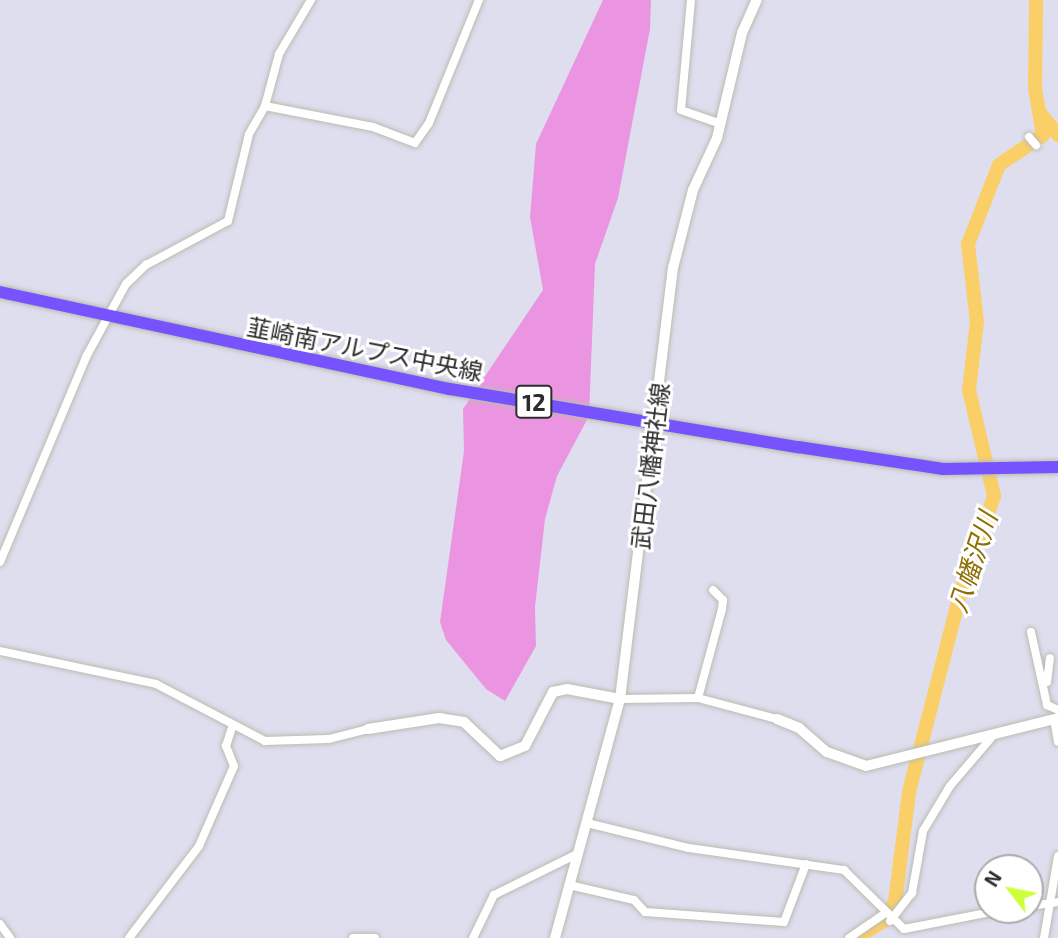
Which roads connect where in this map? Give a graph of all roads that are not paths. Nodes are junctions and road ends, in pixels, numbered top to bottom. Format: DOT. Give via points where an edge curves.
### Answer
graph roads {
  1 [pos="311,0"];
  2 [pos="478,0"];
  3 [pos="691,0"];
  4 [pos="757,0"];
  5 [pos="265,106"];
  6 [pos="722,124"];
  7 [pos="1029,137"];
  8 [pos="1036,145"];
  9 [pos="0,292"];
  10 [pos="110,318"];
  11 [pos="657,422"];
  12 [pos="1058,467"];
  13 [pos="0,562"];
  14 [pos="713,590"];
  15 [pos="1031,632"];
  16 [pos="0,651"];
  17 [pos="1050,658"];
  18 [pos="1045,694"];
  19 [pos="698,698"];
  20 [pos="620,699"];
  21 [pos="1057,716"];
  22 [pos="777,719"];
  23 [pos="232,727"];
  24 [pos="368,729"];
  25 [pos="991,738"];
  26 [pos="1058,741"];
  27 [pos="587,823"];
  28 [pos="577,854"];
  29 [pos="1058,856"];
  30 [pos="806,864"];
  31 [pos="569,885"];
  32 [pos="1054,902"];
  33 [pos="974,916"];
  34 [pos="887,917"];
  35 [pos="0,924"];
  36 [pos="10,938"];
  37 [pos="128,938"];
  38 [pos="353,938"];
  39 [pos="375,938"];
  40 [pos="473,938"];
  41 [pos="555,938"];
  42 [pos="849,938"];
  43 [pos="1044,938"];
  1 -- 5 [label="street" via="279,54"];
  2 -- 5 [label="street" via="429,123 415,143 373,127"];
  3 -- 6 [label="street" via="681,110"];
  4 -- 6 [label="main road, 武田八幡神社線" via="742,33"];
  5 -- 10 [label="street" via="249,134 228,221 135,273"];
  6 -- 11 [label="main road, 武田八幡神社線" via="693,190 673,268"];
  7 -- 8 [label="street"];
  9 -- 10 [label="main road, 韮崎南アルプス中央線 / 12"];
  10 -- 11 [label="main road, 韮崎南アルプス中央線 / 12" via="450,389"];
  10 -- 13 [label="street" via="86,357"];
  11 -- 12 [label="main road, 韮崎南アルプス中央線 / 12" via="961,470"];
  11 -- 20 [label="main road, 武田八幡神社線"];
  14 -- 19 [label="street" via="723,600 722,609"];
  15 -- 18 [label="street"];
  16 -- 23 [label="street" via="156,684"];
  17 -- 18 [label="street"];
  18 -- 21 [label="street" via="1047,705"];
  19 -- 20 [label="street"];
  19 -- 22 [label="street"];
  20 -- 24 [label="main road" via="567,689 553,692 525,746 500,756 464,722 439,718"];
  20 -- 27 [label="main road, 武田八幡神社線"];
  21 -- 25 [label="main road"];
  21 -- 26 [label="street"];
  22 -- 25 [label="main road" via="855,764 883,766"];
  23 -- 24 [label="street" via="275,741 329,739"];
  23 -- 37 [label="street" via="226,746 234,766 199,846"];
  25 -- 34 [label="street" via="950,786 923,831 912,893"];
  27 -- 28 [label="main road, 武田八幡神社線"];
  27 -- 30 [label="street" via="689,848"];
  28 -- 31 [label="main road, 武田八幡神社線"];
  28 -- 40 [label="street" via="494,894"];
  29 -- 32 [label="street"];
  30 -- 31 [label="street" via="784,922 645,912 634,900"];
  30 -- 34 [label="street" via="853,875"];
  31 -- 41 [label="main road, 武田八幡神社線"];
  32 -- 43 [label="street"];
  33 -- 34 [label="street" via="913,928"];
  34 -- 42 [label="street"];
  35 -- 36 [label="street"];
  38 -- 39 [label="street"];
}
